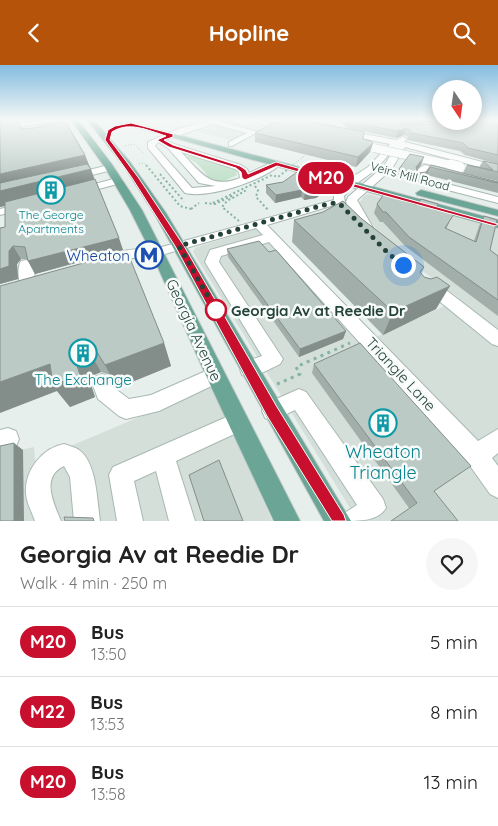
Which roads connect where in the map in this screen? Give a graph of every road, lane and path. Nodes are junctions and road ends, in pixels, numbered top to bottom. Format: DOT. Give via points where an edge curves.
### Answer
graph roads {
  1 [pos="90,141"];
  2 [pos="109,141"];
  3 [pos="155,141"];
  4 [pos="162,141"];
  5 [pos="194,141"];
  6 [pos="234,141"];
  7 [pos="398,141"];
  8 [pos="403,142"];
  9 [pos="136,144"];
  10 [pos="125,146"];
  11 [pos="171,146"];
  12 [pos="374,148"];
  13 [pos="196,153"];
  14 [pos="306,155"];
  15 [pos="179,156"];
  16 [pos="139,164"];
  17 [pos="167,164"];
  18 [pos="276,164"];
  19 [pos="109,168"];
  20 [pos="498,169"];
  21 [pos="460,172"];
  22 [pos="498,176"];
  23 [pos="359,177"];
  24 [pos="418,177"];
  25 [pos="62,179"];
  26 [pos="117,181"];
  27 [pos="248,181"];
  28 [pos="373,181"];
  29 [pos="349,184"];
  30 [pos="440,185"];
  31 [pos="228,186"];
  32 [pos="363,188"];
  33 [pos="72,193"];
  34 [pos="498,200"];
  35 [pos="36,203"];
  36 [pos="199,203"];
  37 [pos="205,203"];
  38 [pos="213,203"];
  39 [pos="340,204"];
  40 [pos="0,212"];
  41 [pos="498,213"];
  42 [pos="272,214"];
  43 [pos="241,223"];
  44 [pos="258,223"];
  45 [pos="498,224"];
  46 [pos="370,233"];
  47 [pos="271,237"];
  48 [pos="380,245"];
  49 [pos="179,246"];
  50 [pos="158,252"];
  51 [pos="26,264"];
  52 [pos="97,268"];
  53 [pos="418,277"];
  54 [pos="44,278"];
  55 [pos="31,288"];
  56 [pos="433,288"];
  57 [pos="13,293"];
  58 [pos="419,295"];
  59 [pos="498,339"];
  60 [pos="350,343"];
  61 [pos="249,369"];
  62 [pos="215,375"];
  63 [pos="102,383"];
  64 [pos="277,384"];
  65 [pos="272,411"];
  66 [pos="238,422"];
  67 [pos="498,440"];
  68 [pos="476,455"];
  69 [pos="163,456"];
  70 [pos="498,486"];
  71 [pos="48,521"];
  72 [pos="87,521"];
  73 [pos="130,521"];
  74 [pos="182,521"];
  75 [pos="287,521"];
  76 [pos="338,521"];
  77 [pos="354,521"];
  1 -- 19 [label="main road, Georgia Avenue"];
  2 -- 49 [label="main road, Georgia Avenue"];
  3 -- 17 [label="street" via="151,146"];
  4 -- 11 [label="street"];
  5 -- 18 [label="main road, Veirs Mill Road"];
  6 -- 23 [label="main road, Veirs Mill Road"];
  7 -- 8 [label="street"];
  8 -- 20 [label="street"];
  8 -- 23 [label="street" via="388,149"];
  8 -- 28 [label="street" via="388,169"];
  9 -- 10 [label="path"];
  11 -- 13 [label="street"];
  11 -- 15 [label="street"];
  12 -- 21 [label="street, bridge"];
  13 -- 15 [label="street"];
  13 -- 27 [label="street" via="238,167 244,171"];
  14 -- 27 [label="path, bridge" via="278,177 272,175"];
  15 -- 17 [label="street" via="171,158"];
  15 -- 31 [label="street" via="203,181"];
  16 -- 36 [label="path" via="144,163 180,206 190,209"];
  17 -- 31 [label="street" via="189,191 203,193"];
  18 -- 27 [label="street"];
  18 -- 29 [label="main road, Veirs Mill Road"];
  19 -- 25 [label="street"];
  19 -- 26 [label="main road, Georgia Avenue"];
  21 -- 22 [label="street"];
  21 -- 24 [label="street" via="425,168"];
  23 -- 28 [label="main road, Veirs Mill Road"];
  23 -- 29 [label="street"];
  26 -- 33 [label="street"];
  26 -- 50 [label="main road, Georgia Avenue"];
  27 -- 31 [label="street"];
  27 -- 38 [label="path, bridge"];
  27 -- 42 [label="path" via="258,187 256,197"];
  28 -- 32 [label="street"];
  28 -- 41 [label="main road, Veirs Mill Road"];
  29 -- 32 [label="main road, Veirs Mill Road"];
  29 -- 39 [label="street" via="338,196"];
  30 -- 34 [label="street"];
  32 -- 45 [label="main road, Veirs Mill Road"];
  32 -- 46 [label="street" via="351,202"];
  35 -- 40 [label="street"];
  37 -- 38 [label="path"];
  38 -- 43 [label="path" via="245,191 226,201 222,207"];
  39 -- 44 [label="street" via="331,203"];
  39 -- 46 [label="street"];
  44 -- 47 [label="street, Triangle Lane"];
  44 -- 49 [label="street"];
  46 -- 48 [label="street"];
  47 -- 61 [label="street" via="215,253 212,262 274,359"];
  47 -- 68 [label="street, Triangle Lane"];
  49 -- 50 [label="street"];
  49 -- 61 [label="main road, Georgia Avenue"];
  50 -- 52 [label="street" via="143,252"];
  50 -- 62 [label="main road, Georgia Avenue"];
  51 -- 55 [label="street"];
  53 -- 56 [label="street"];
  54 -- 55 [label="street"];
  55 -- 57 [label="street"];
  56 -- 58 [label="street"];
  56 -- 59 [label="street"];
  60 -- 64 [label="path" via="296,367 300,373"];
  61 -- 65 [label="main road, Georgia Avenue"];
  62 -- 63 [label="street" via="152,404 126,409 105,393"];
  62 -- 66 [label="main road, Georgia Avenue"];
  65 -- 76 [label="main road, Georgia Avenue"];
  65 -- 77 [label="street" via="299,398 374,508"];
  66 -- 69 [label="street"];
  66 -- 75 [label="main road, Georgia Avenue"];
  67 -- 68 [label="street"];
  68 -- 70 [label="street, Triangle Lane"];
  69 -- 73 [label="street" via="121,475"];
  69 -- 74 [label="street"];
  71 -- 72 [label="street" via="38,491 39,477 45,464 56,456 67,456 76,464 82,480"];
}
